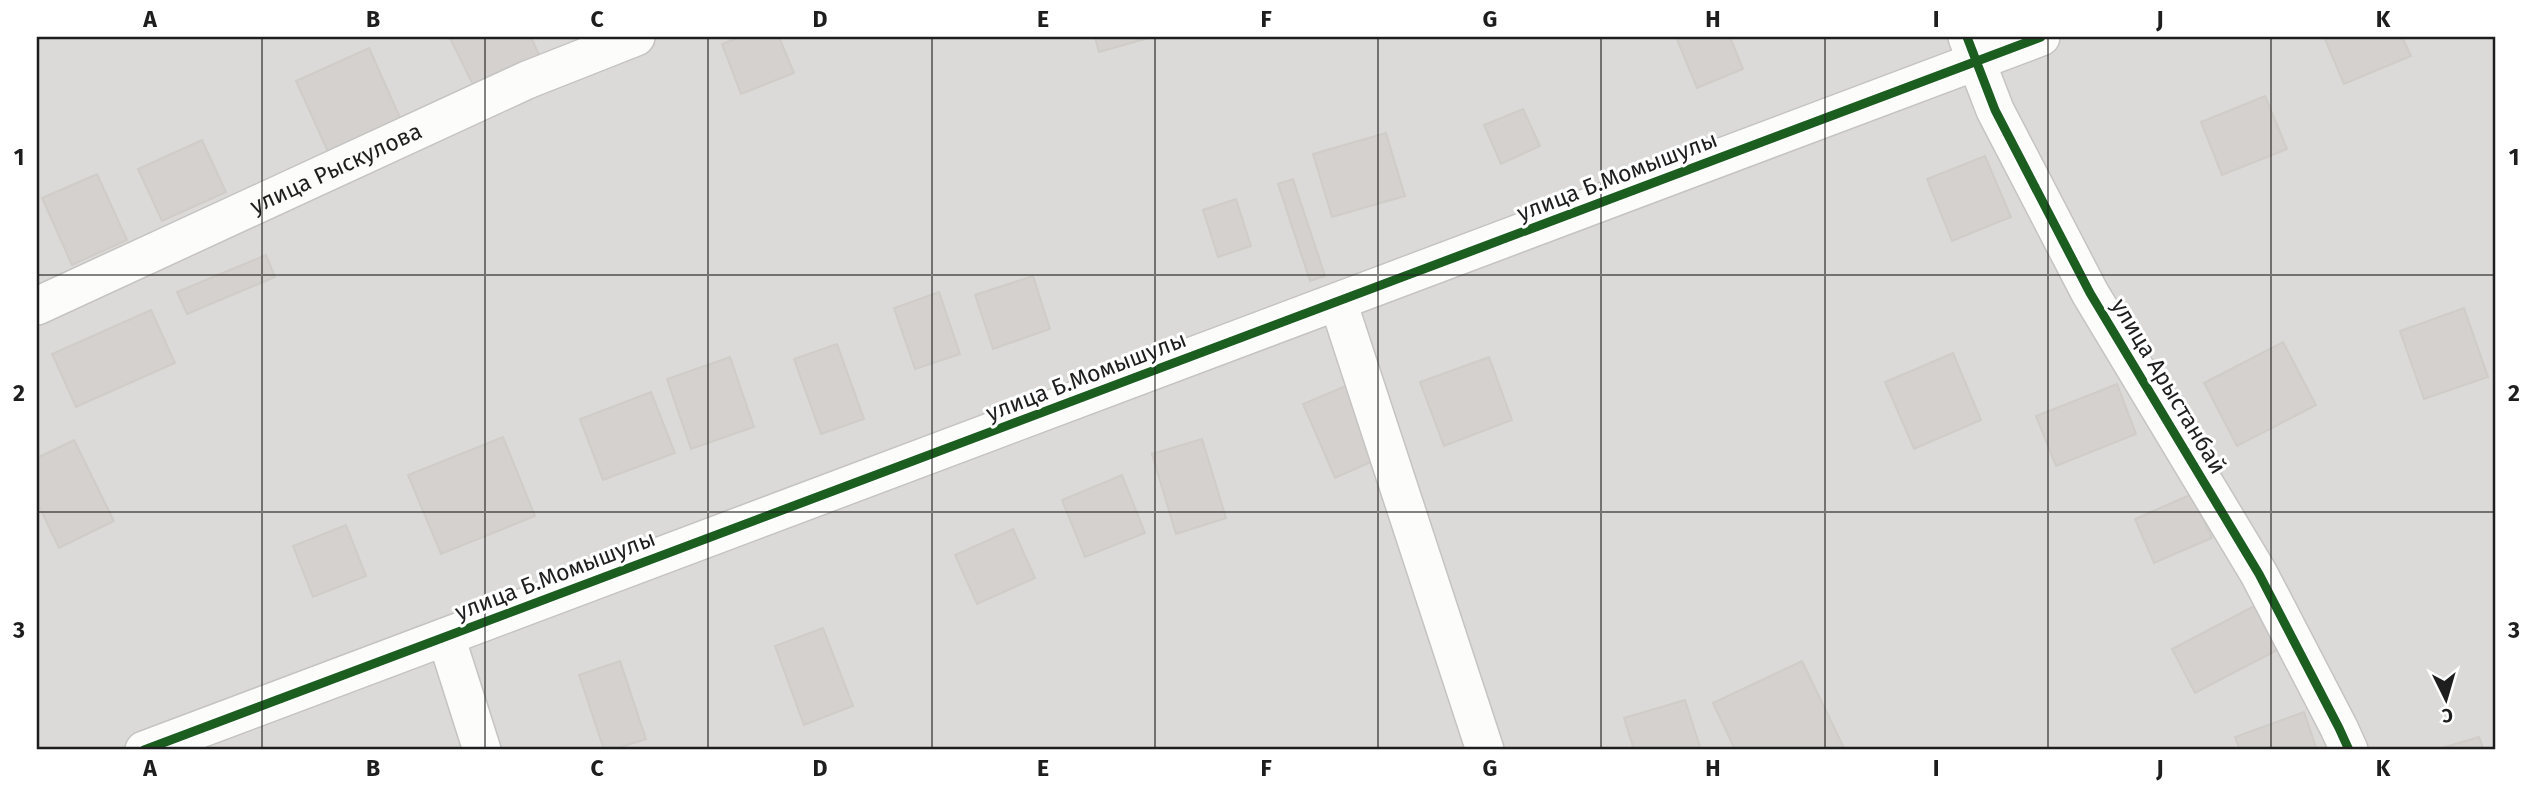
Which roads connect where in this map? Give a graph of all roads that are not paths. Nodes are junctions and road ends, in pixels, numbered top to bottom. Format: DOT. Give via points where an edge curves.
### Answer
graph roads {
  1 [pos="636,37"];
  2 [pos="2041,37"];
  3 [pos="1973,49"];
  4 [pos="1338,302"];
  5 [pos="37,306"];
  6 [pos="446,637"];
  7 [pos="144,750"];
  8 [pos="482,750"];
  9 [pos="1485,750"];
  10 [pos="2349,750"];
  1 -- 5 [label="street, улица Рыскулова" via="527,80"];
  2 -- 3 [label="street, улица Б.Момышулы"];
  3 -- 4 [label="street, улица Б.Момышулы"];
  3 -- 10 [label="street, улица Арыстанбай" via="1994,110 2090,293 2259,574"];
  4 -- 6 [label="street, улица Б.Момышулы"];
  4 -- 9 [label="street"];
  6 -- 7 [label="street, улица Б.Момышулы"];
  6 -- 8 [label="street"];
}
